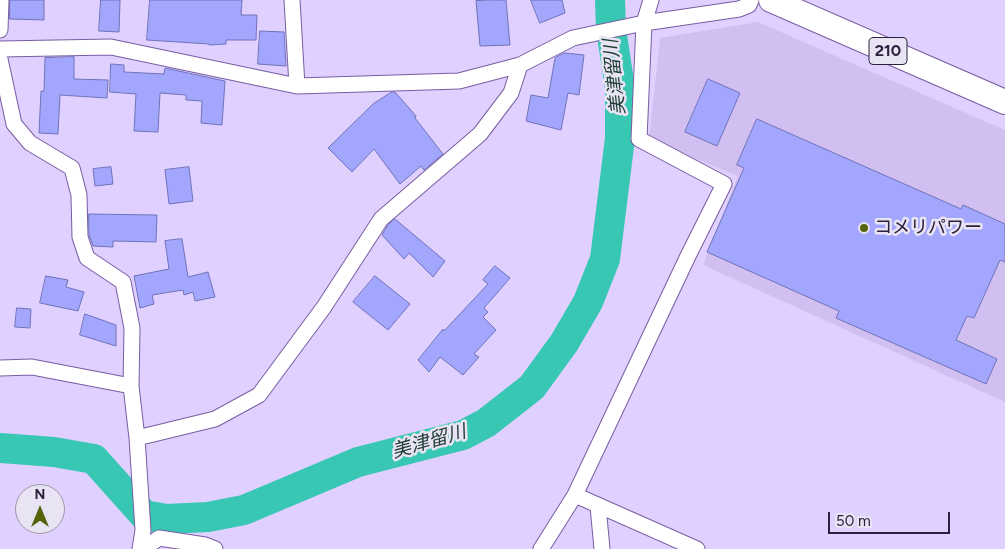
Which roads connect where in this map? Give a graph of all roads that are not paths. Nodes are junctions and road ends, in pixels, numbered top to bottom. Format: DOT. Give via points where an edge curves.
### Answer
graph roads {
  1 [pos="1,0"];
  2 [pos="292,0"];
  3 [pos="651,0"];
  4 [pos="751,0"];
  5 [pos="771,0"];
  6 [pos="644,24"];
  7 [pos="0,30"];
  8 [pos="0,49"];
  9 [pos="0,60"];
  10 [pos="520,66"];
  11 [pos="297,86"];
  12 [pos="1005,102"];
  13 [pos="0,368"];
  14 [pos="131,386"];
  15 [pos="137,438"];
  16 [pos="575,495"];
  17 [pos="598,506"];
  18 [pos="141,549"];
  19 [pos="215,549"];
  20 [pos="541,549"];
  21 [pos="602,549"];
  22 [pos="697,549"];
  1 -- 7 [label="street"];
  2 -- 11 [label="street"];
  3 -- 6 [label="street"];
  4 -- 6 [label="street" via="749,5 739,9"];
  5 -- 12 [label="highway, 210"];
  6 -- 10 [label="street" via="573,38"];
  6 -- 16 [label="street" via="639,139 724,184"];
  8 -- 11 [label="street" via="110,47"];
  9 -- 14 [label="street" via="14,124 30,143 72,168 78,195 80,237 87,258 123,282 132,328"];
  10 -- 11 [label="street" via="459,81"];
  10 -- 15 [label="street" via="511,93 480,134 381,218 324,307 259,394 215,419"];
  13 -- 14 [label="street" via="32,367"];
  14 -- 15 [label="street"];
  15 -- 18 [label="street" via="144,530"];
  16 -- 17 [label="street"];
  16 -- 20 [label="street"];
  17 -- 21 [label="street"];
  17 -- 22 [label="street"];
  18 -- 19 [label="street" via="160,538"];
}
